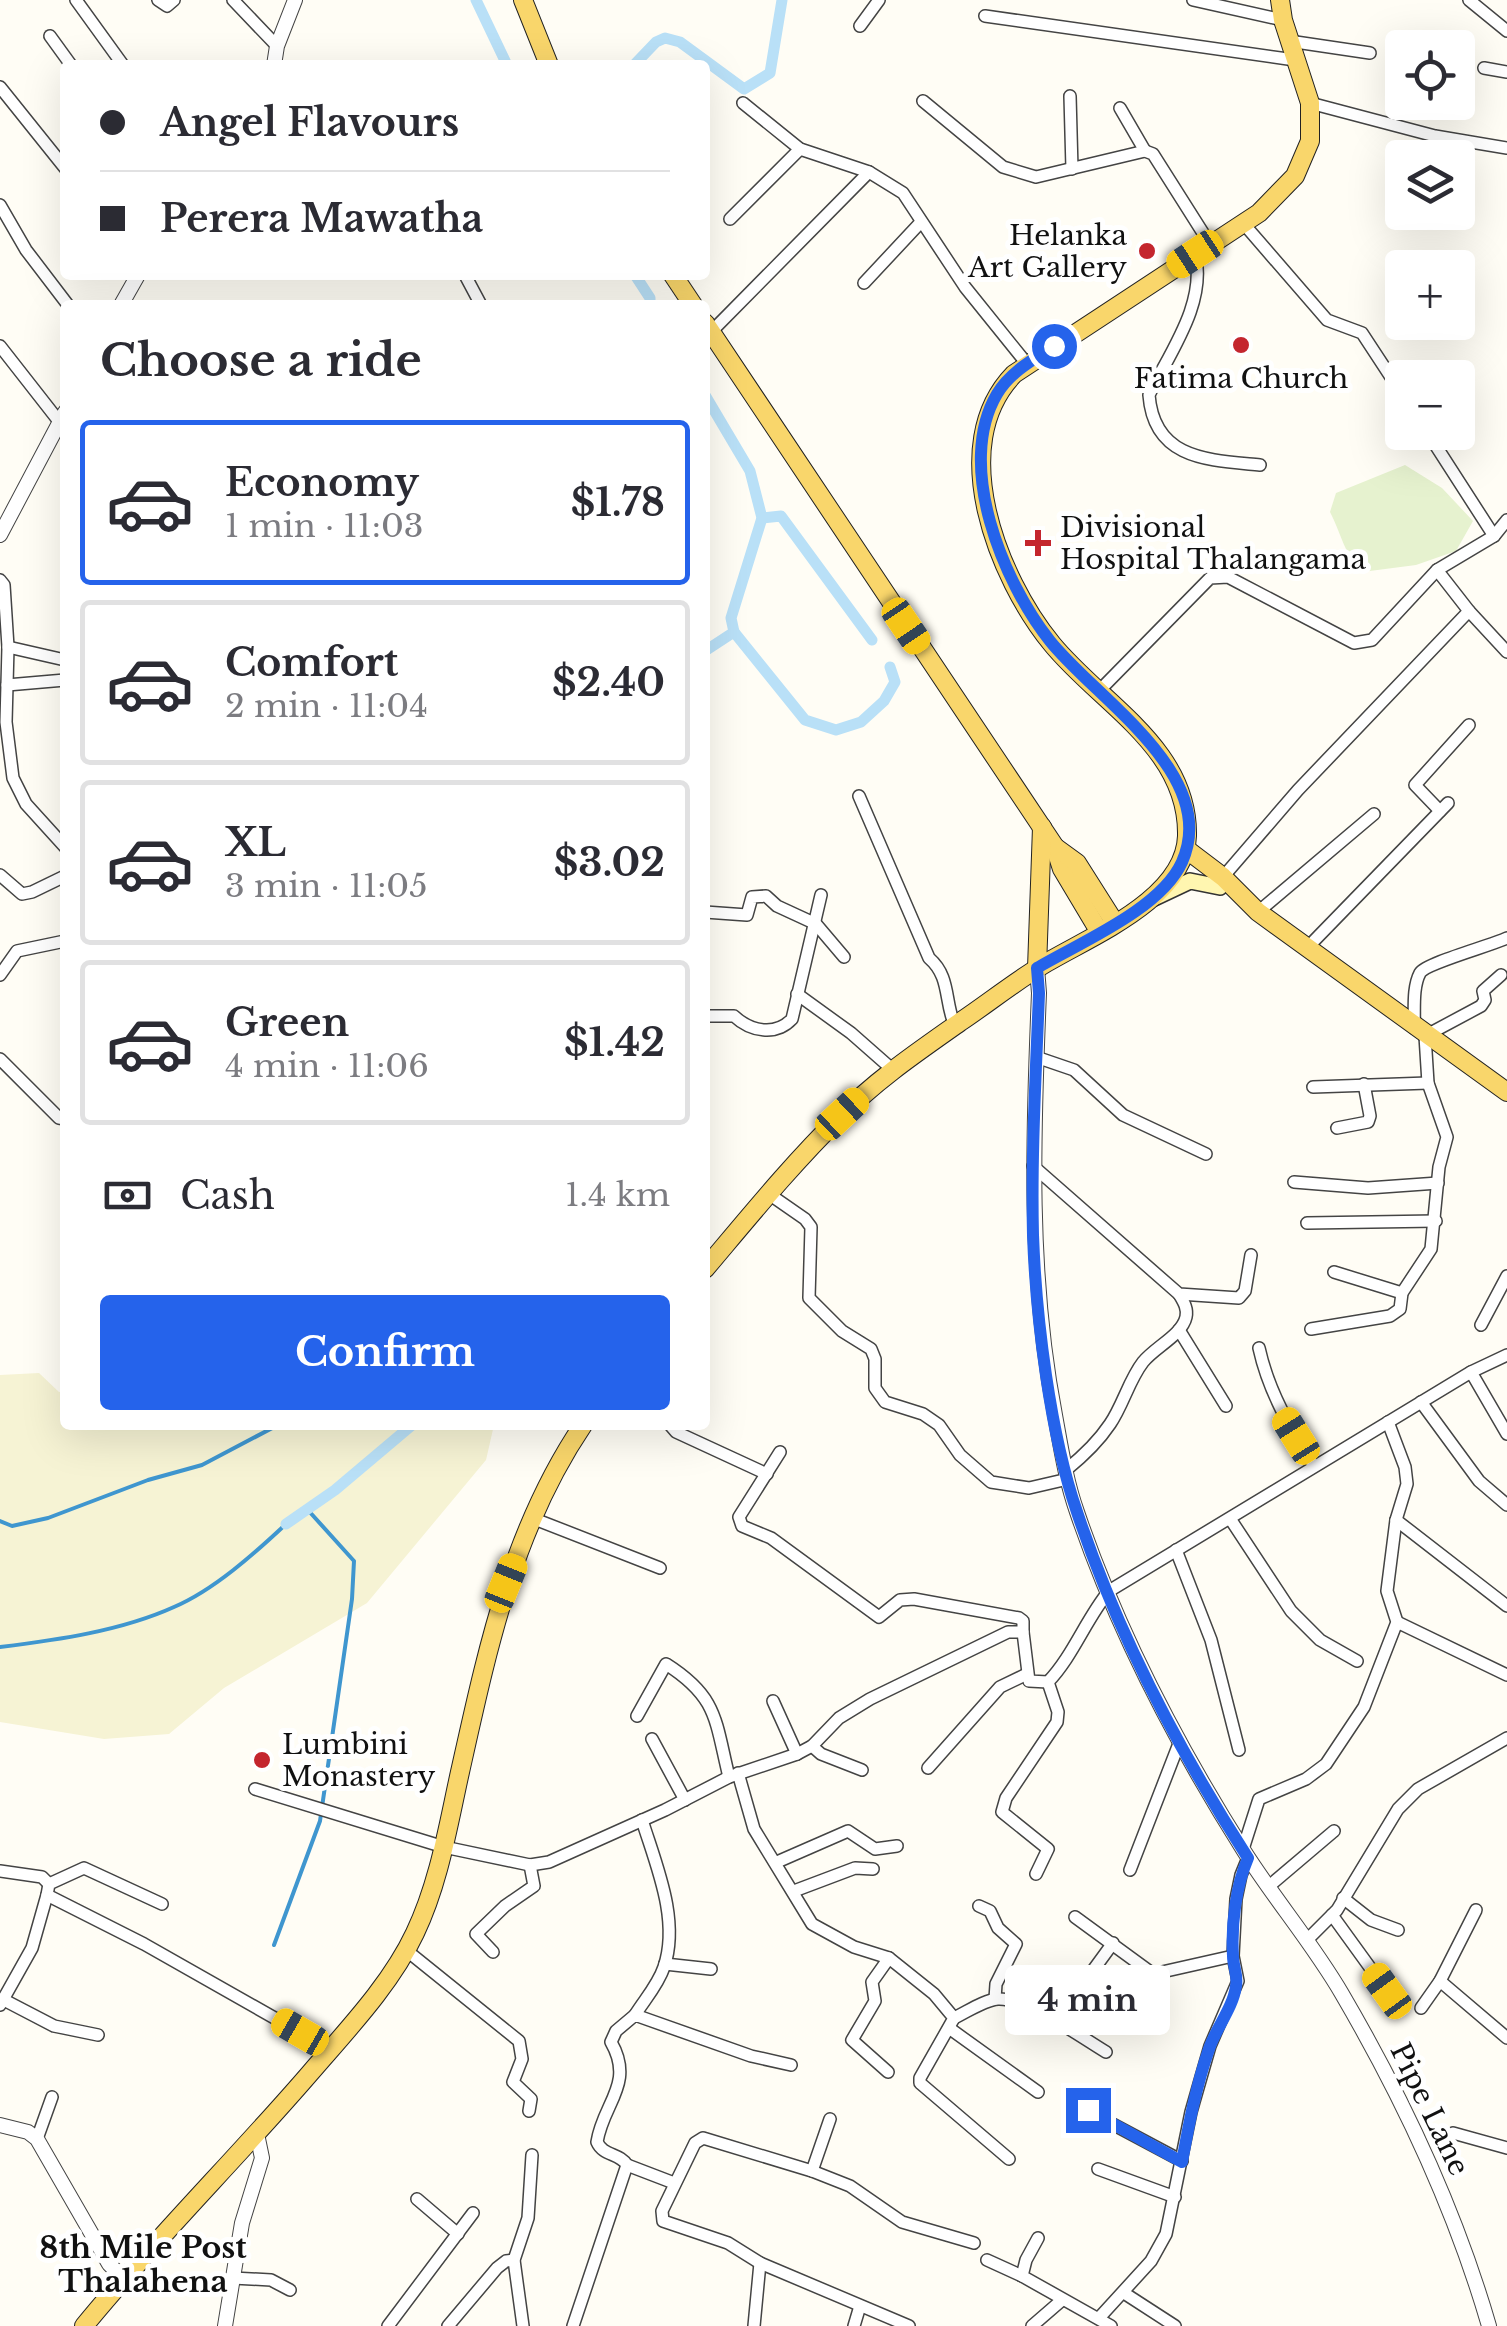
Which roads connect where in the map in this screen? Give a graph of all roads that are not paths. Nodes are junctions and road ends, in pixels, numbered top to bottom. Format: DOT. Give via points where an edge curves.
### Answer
graph roads {
  1 [pos="76,0"];
  2 [pos="158,0"];
  3 [pos="174,0"];
  4 [pos="234,0"];
  5 [pos="295,0"];
  6 [pos="524,0"];
  7 [pos="880,0"];
  8 [pos="1193,0"];
  9 [pos="1280,0"];
  10 [pos="1469,0"];
  11 [pos="986,16"];
  12 [pos="1283,20"];
  13 [pos="860,26"];
  14 [pos="1507,31"];
  15 [pos="50,36"];
  16 [pos="1289,42"];
  17 [pos="277,46"];
  18 [pos="1370,53"];
  19 [pos="67,60"];
  20 [pos="120,60"];
  21 [pos="275,60"];
  22 [pos="547,60"];
  23 [pos="1295,60"];
  24 [pos="1484,68"];
  25 [pos="1507,72"];
  26 [pos="0,87"];
  27 [pos="1070,96"];
  28 [pos="923,101"];
  29 [pos="1310,103"];
  30 [pos="743,104"];
  31 [pos="1120,108"];
  32 [pos="1507,148"];
  33 [pos="800,149"];
  34 [pos="1145,151"];
  35 [pos="60,162"];
  36 [pos="1072,169"];
  37 [pos="869,172"];
  38 [pos="0,205"];
  39 [pos="730,219"];
  40 [pos="921,222"];
  41 [pos="1242,223"];
  42 [pos="1203,249"];
  43 [pos="864,282"];
  44 [pos="64,300"];
  45 [pos="710,326"];
  46 [pos="710,331"];
  47 [pos="0,346"];
  48 [pos="1027,364"];
  49 [pos="1385,368"];
  50 [pos="60,418"];
  51 [pos="60,427"];
  52 [pos="1440,450"];
  53 [pos="1260,465"];
  54 [pos="5,512"];
  55 [pos="1507,520"];
  56 [pos="0,535"];
  57 [pos="1501,536"];
  58 [pos="1437,570"];
  59 [pos="0,580"];
  60 [pos="1468,611"];
  61 [pos="8,647"];
  62 [pos="1507,652"];
  63 [pos="60,659"];
  64 [pos="60,680"];
  65 [pos="7,685"];
  66 [pos="1098,692"];
  67 [pos="1469,725"];
  68 [pos="859,796"];
  69 [pos="1374,814"];
  70 [pos="1042,827"];
  71 [pos="60,841"];
  72 [pos="1185,854"];
  73 [pos="0,875"];
  74 [pos="60,878"];
  75 [pos="1222,882"];
  76 [pos="821,896"];
  77 [pos="1151,899"];
  78 [pos="1251,906"];
  79 [pos="710,912"];
  80 [pos="816,924"];
  81 [pos="1107,927"];
  82 [pos="1507,938"];
  83 [pos="60,943"];
  84 [pos="1308,947"];
  85 [pos="844,956"];
  86 [pos="1037,968"];
  87 [pos="1501,975"];
  88 [pos="0,976"];
  89 [pos="797,994"];
  90 [pos="710,1016"];
  91 [pos="955,1026"];
  92 [pos="1420,1032"];
  93 [pos="1036,1057"];
  94 [pos="0,1059"];
  95 [pos="893,1070"];
  96 [pos="1428,1083"];
  97 [pos="1364,1084"];
  98 [pos="1314,1086"];
  99 [pos="1505,1088"];
  100 [pos="60,1118"];
  101 [pos="1338,1128"];
  102 [pos="1206,1154"];
  103 [pos="1033,1166"];
  104 [pos="1294,1182"];
  105 [pos="1438,1184"];
  106 [pos="769,1194"];
  107 [pos="1436,1220"];
  108 [pos="1307,1223"];
  109 [pos="1251,1254"];
  110 [pos="710,1263"];
  111 [pos="1334,1272"];
  112 [pos="1507,1276"];
  113 [pos="1402,1293"];
  114 [pos="1179,1294"];
  115 [pos="1481,1325"];
  116 [pos="1179,1330"];
  117 [pos="1310,1330"];
  118 [pos="1258,1348"];
  119 [pos="1507,1355"];
  120 [pos="1471,1372"];
  121 [pos="1421,1402"];
  122 [pos="1226,1406"];
  123 [pos="1388,1422"];
  124 [pos="580,1430"];
  125 [pos="674,1430"];
  126 [pos="1507,1434"];
  127 [pos="780,1452"];
  128 [pos="1314,1466"];
  129 [pos="767,1474"];
  130 [pos="1066,1474"];
  131 [pos="1507,1505"];
  132 [pos="532,1518"];
  133 [pos="1231,1520"];
  134 [pos="1396,1520"];
  135 [pos="1176,1550"];
  136 [pos="660,1568"];
  137 [pos="1109,1591"];
  138 [pos="1507,1606"];
  139 [pos="1397,1622"];
  140 [pos="1023,1632"];
  141 [pos="1357,1661"];
  142 [pos="1027,1674"];
  143 [pos="1507,1675"];
  144 [pos="1048,1682"];
  145 [pos="773,1701"];
  146 [pos="637,1716"];
  147 [pos="1507,1738"];
  148 [pos="652,1740"];
  149 [pos="1180,1741"];
  150 [pos="812,1746"];
  151 [pos="1240,1750"];
  152 [pos="797,1754"];
  153 [pos="928,1768"];
  154 [pos="862,1770"];
  155 [pos="733,1775"];
  156 [pos="255,1789"];
  157 [pos="686,1800"];
  158 [pos="642,1820"];
  159 [pos="1334,1831"];
  160 [pos="898,1846"];
  161 [pos="444,1847"];
  162 [pos="1246,1853"];
  163 [pos="776,1862"];
  164 [pos="530,1865"];
  165 [pos="872,1869"];
  166 [pos="1130,1870"];
  167 [pos="0,1871"];
  168 [pos="1036,1874"];
  169 [pos="1268,1886"];
  170 [pos="48,1890"];
  171 [pos="794,1891"];
  172 [pos="1343,1898"];
  173 [pos="162,1904"];
  174 [pos="979,1906"];
  175 [pos="1476,1910"];
  176 [pos="1332,1915"];
  177 [pos="1075,1917"];
  178 [pos="1398,1930"];
  179 [pos="1306,1940"];
  180 [pos="1113,1943"];
  181 [pos="406,1950"];
  182 [pos="492,1952"];
  183 [pos="1233,1956"];
  184 [pos="889,1958"];
  185 [pos="665,1964"];
  186 [pos="711,1970"];
  187 [pos="1440,1980"];
  188 [pos="1387,1991"];
  189 [pos="995,1999"];
  190 [pos="1,2002"];
  191 [pos="1420,2008"];
  192 [pos="636,2015"];
  193 [pos="1056,2021"];
  194 [pos="951,2023"];
  195 [pos="98,2035"];
  196 [pos="1507,2038"];
  197 [pos="331,2050"];
  198 [pos="1106,2052"];
  199 [pos="791,2065"];
  200 [pos="888,2072"];
  201 [pos="1038,2092"];
  202 [pos="52,2097"];
  203 [pos="1088,2110"];
  204 [pos="529,2111"];
  205 [pos="830,2120"];
  206 [pos="0,2125"];
  207 [pos="1453,2133"];
  208 [pos="257,2134"];
  209 [pos="36,2139"];
  210 [pos="1507,2148"];
  211 [pos="532,2156"];
  212 [pos="1009,2159"];
  213 [pos="1182,2162"];
  214 [pos="626,2165"];
  215 [pos="1098,2169"];
  216 [pos="812,2170"];
  217 [pos="674,2182"];
  218 [pos="417,2198"];
  219 [pos="1175,2198"];
  220 [pos="474,2213"];
  221 [pos="458,2234"];
  222 [pos="1038,2238"];
  223 [pos="974,2243"];
  224 [pos="514,2260"];
  225 [pos="987,2260"];
  226 [pos="760,2263"];
  227 [pos="1022,2276"];
  228 [pos="123,2278"];
  229 [pos="233,2278"];
  230 [pos="290,2290"];
  231 [pos="1124,2293"];
  232 [pos="1062,2300"];
  233 [pos="860,2306"];
  234 [pos="1098,2318"];
  235 [pos="84,2326"];
  236 [pos="225,2326"];
  237 [pos="388,2326"];
  238 [pos="448,2326"];
  239 [pos="523,2326"];
  240 [pos="573,2326"];
  241 [pos="754,2326"];
  242 [pos="854,2326"];
  243 [pos="909,2326"];
  244 [pos="1032,2326"];
  245 [pos="1110,2326"];
  246 [pos="1175,2326"];
  247 [pos="1490,2326"];
  1 -- 20 [label="street"];
  2 -- 3 [label="street" via="167,6"];
  4 -- 17 [label="street"];
  5 -- 17 [label="street"];
  6 -- 22 [label="main road"];
  7 -- 13 [label="street"];
  8 -- 12 [label="street"];
  9 -- 12 [label="main road"];
  10 -- 14 [label="street"];
  11 -- 23 [label="street"];
  12 -- 16 [label="main road"];
  15 -- 19 [label="street"];
  16 -- 18 [label="street"];
  16 -- 23 [label="main road"];
  17 -- 21 [label="street"];
  23 -- 29 [label="main road"];
  24 -- 25 [label="street"];
  26 -- 35 [label="street"];
  27 -- 36 [label="street"];
  28 -- 36 [label="street" via="1003,167 1036,177"];
  29 -- 32 [label="street"];
  29 -- 41 [label="main road" via="1302,166 1272,202"];
  30 -- 33 [label="street"];
  31 -- 34 [label="street"];
  33 -- 37 [label="street"];
  33 -- 39 [label="street"];
  34 -- 36 [label="street"];
  34 -- 42 [label="street" via="1153,154"];
  37 -- 40 [label="street" via="904,193"];
  37 -- 45 [label="street"];
  38 -- 44 [label="street"];
  40 -- 43 [label="street"];
  40 -- 48 [label="street"];
  41 -- 42 [label="main road"];
  41 -- 49 [label="street" via="1327,320 1362,333"];
  42 -- 48 [label="main road"];
  42 -- 53 [label="street" via="1196,298 1149,395 1150,410 1182,452"];
  46 -- 70 [label="main road"];
  47 -- 50 [label="street"];
  48 -- 66 [label="main road" via="1003,386 988,413 980,457 984,494 1024,602 1050,642"];
  51 -- 54 [label="street"];
  52 -- 57 [label="street"];
  54 -- 56 [label="street"];
  55 -- 57 [label="street"];
  57 -- 58 [label="street"];
  58 -- 60 [label="street"];
  58 -- 66 [label="street" via="1363,644 1228,577 1210,578"];
  59 -- 61 [label="street"];
  60 -- 62 [label="street"];
  60 -- 75 [label="street" via="1298,790"];
  61 -- 63 [label="street"];
  61 -- 65 [label="street"];
  64 -- 65 [label="street"];
  65 -- 71 [label="street" via="13,778 26,804"];
  66 -- 72 [label="main road" via="1148,738 1175,780 1187,816"];
  67 -- 84 [label="street" via="1414,785 1444,807"];
  68 -- 91 [label="street" via="929,958 946,980"];
  69 -- 78 [label="street"];
  70 -- 81 [label="main road" via="1062,868"];
  70 -- 86 [label="main road"];
  72 -- 75 [label="main road"];
  72 -- 77 [label="main road"];
  73 -- 74 [label="street" via="22,894"];
  75 -- 77 [label="main road" via="1190,881"];
  75 -- 78 [label="main road"];
  76 -- 80 [label="street"];
  77 -- 81 [label="main road"];
  78 -- 84 [label="main road"];
  79 -- 80 [label="street" via="747,915 752,898 766,896"];
  80 -- 85 [label="street"];
  80 -- 89 [label="street"];
  81 -- 86 [label="main road"];
  82 -- 92 [label="street" via="1426,966 1418,977"];
  83 -- 88 [label="street" via="17,951"];
  84 -- 92 [label="main road"];
  86 -- 91 [label="main road"];
  86 -- 93 [label="street, Pipe Lane"];
  87 -- 92 [label="street" via="1483,990 1480,1006"];
  89 -- 90 [label="street" via="792,1019 773,1031 744,1026 734,1016"];
  89 -- 95 [label="street"];
  91 -- 95 [label="main road"];
  92 -- 96 [label="street"];
  92 -- 99 [label="main road"];
  93 -- 102 [label="street" via="1063,1064 1124,1115"];
  93 -- 103 [label="street, Pipe Lane"];
  94 -- 100 [label="street"];
  95 -- 106 [label="main road"];
  96 -- 97 [label="street"];
  96 -- 105 [label="street" via="1446,1137"];
  97 -- 98 [label="street"];
  97 -- 101 [label="street" via="1368,1122"];
  103 -- 114 [label="street"];
  103 -- 130 [label="street, Pipe Lane" via="1040,1316"];
  104 -- 105 [label="street"];
  105 -- 107 [label="street"];
  106 -- 110 [label="main road"];
  106 -- 130 [label="street" via="811,1228 810,1298 871,1349 875,1388 885,1402 938,1425 992,1482 1029,1488"];
  107 -- 108 [label="street"];
  107 -- 113 [label="street" via="1432,1249"];
  109 -- 114 [label="street" via="1239,1298"];
  111 -- 113 [label="street"];
  112 -- 115 [label="street"];
  113 -- 117 [label="street" via="1400,1309 1390,1316"];
  114 -- 116 [label="street" via="1186,1316"];
  116 -- 122 [label="street"];
  116 -- 130 [label="street" via="1140,1365 1110,1424"];
  118 -- 128 [label="street" via="1277,1406"];
  119 -- 120 [label="street"];
  120 -- 121 [label="street"];
  120 -- 126 [label="street"];
  121 -- 123 [label="street"];
  121 -- 131 [label="street" via="1479,1481"];
  123 -- 128 [label="street"];
  123 -- 134 [label="street" via="1407,1484"];
  124 -- 132 [label="main road"];
  125 -- 129 [label="street"];
  127 -- 129 [label="street"];
  128 -- 133 [label="street"];
  129 -- 140 [label="street" via="739,1517 742,1526 772,1538 866,1610 883,1617 896,1602 914,1599 1018,1618"];
  130 -- 137 [label="street, Pipe Lane"];
  132 -- 136 [label="street"];
  132 -- 161 [label="main road" via="491,1631"];
  133 -- 135 [label="street"];
  133 -- 141 [label="street" via="1292,1612 1320,1640"];
  134 -- 138 [label="street"];
  134 -- 139 [label="street" via="1388,1591"];
  135 -- 137 [label="street"];
  135 -- 151 [label="street" via="1211,1640"];
  137 -- 144 [label="street"];
  137 -- 149 [label="street, Pipe Lane"];
  139 -- 143 [label="street"];
  139 -- 162 [label="street" via="1358,1720 1326,1764 1259,1798"];
  140 -- 142 [label="street"];
  140 -- 150 [label="street" via="1008,1632 870,1699"];
  142 -- 144 [label="street" via="1032,1682"];
  142 -- 153 [label="street" via="1000,1687"];
  144 -- 168 [label="street" via="1057,1722 1002,1812 1048,1848"];
  145 -- 152 [label="street"];
  146 -- 155 [label="street" via="666,1664 707,1697"];
  147 -- 172 [label="street" via="1418,1789 1398,1808"];
  148 -- 157 [label="street"];
  149 -- 162 [label="street, Pipe Lane"];
  149 -- 166 [label="street"];
  150 -- 152 [label="street"];
  150 -- 154 [label="street"];
  152 -- 155 [label="street"];
  155 -- 157 [label="street"];
  155 -- 163 [label="street" via="754,1830"];
  156 -- 161 [label="street"];
  157 -- 158 [label="street"];
  158 -- 164 [label="street"];
  158 -- 185 [label="street" via="667,1901"];
  159 -- 169 [label="street"];
  160 -- 163 [label="street" via="875,1849 848,1831"];
  161 -- 164 [label="street"];
  161 -- 181 [label="main road"];
  162 -- 169 [label="street, Pipe Lane"];
  162 -- 183 [label="street"];
  163 -- 171 [label="street"];
  164 -- 182 [label="street" via="534,1886 476,1934"];
  165 -- 171 [label="street" via="855,1868"];
  167 -- 170 [label="street" via="42,1877"];
  169 -- 179 [label="street, Pipe Lane"];
  170 -- 173 [label="street" via="84,1868"];
  170 -- 190 [label="street" via="32,1948"];
  170 -- 197 [label="street"];
  171 -- 184 [label="street" via="812,1924"];
  172 -- 176 [label="street"];
  172 -- 178 [label="street" via="1370,1920"];
  174 -- 189 [label="street" via="1016,1944"];
  175 -- 187 [label="street"];
  176 -- 179 [label="street"];
  176 -- 188 [label="street"];
  177 -- 180 [label="street"];
  179 -- 247 [label="street, Pipe Lane" via="1365,2034 1435,2172"];
  180 -- 183 [label="street" via="1159,1975"];
  180 -- 193 [label="street"];
  181 -- 197 [label="main road"];
  181 -- 204 [label="street" via="519,2041 522,2060 513,2082 531,2099"];
  183 -- 213 [label="street" via="1238,1981 1210,2046"];
  184 -- 194 [label="street" via="934,1994"];
  184 -- 200 [label="street" via="872,1982 875,2001 852,2040"];
  185 -- 186 [label="street"];
  185 -- 192 [label="street"];
  187 -- 191 [label="street"];
  187 -- 196 [label="street"];
  189 -- 193 [label="street"];
  189 -- 194 [label="street"];
  190 -- 195 [label="street" via="54,2026"];
  192 -- 199 [label="street"];
  192 -- 214 [label="street" via="612,2035 622,2070 597,2138 602,2151"];
  193 -- 198 [label="street"];
  194 -- 201 [label="street"];
  194 -- 212 [label="street" via="920,2083"];
  197 -- 208 [label="main road"];
  202 -- 209 [label="street"];
  203 -- 213 [label="street"];
  205 -- 216 [label="street"];
  206 -- 209 [label="street"];
  207 -- 210 [label="street"];
  208 -- 228 [label="main road"];
  208 -- 229 [label="street" via="262,2158"];
  209 -- 228 [label="street"];
  211 -- 224 [label="street" via="528,2218"];
  213 -- 219 [label="street"];
  214 -- 217 [label="street"];
  214 -- 240 [label="street"];
  215 -- 219 [label="street"];
  216 -- 217 [label="street" via="703,2138"];
  216 -- 223 [label="street" via="850,2186 902,2222"];
  217 -- 226 [label="street" via="663,2221 728,2243"];
  218 -- 221 [label="street"];
  219 -- 231 [label="street" via="1166,2234"];
  220 -- 221 [label="street"];
  221 -- 237 [label="street"];
  222 -- 227 [label="street"];
  224 -- 238 [label="street" via="497,2268"];
  224 -- 239 [label="street"];
  225 -- 227 [label="street"];
  226 -- 233 [label="street"];
  226 -- 241 [label="street"];
  227 -- 232 [label="street"];
  228 -- 235 [label="main road"];
  229 -- 230 [label="street" via="271,2280"];
  229 -- 236 [label="street"];
  231 -- 234 [label="street"];
  231 -- 246 [label="street"];
  232 -- 234 [label="street"];
  232 -- 244 [label="street"];
  233 -- 242 [label="street"];
  233 -- 243 [label="street"];
  234 -- 245 [label="street"];
}
